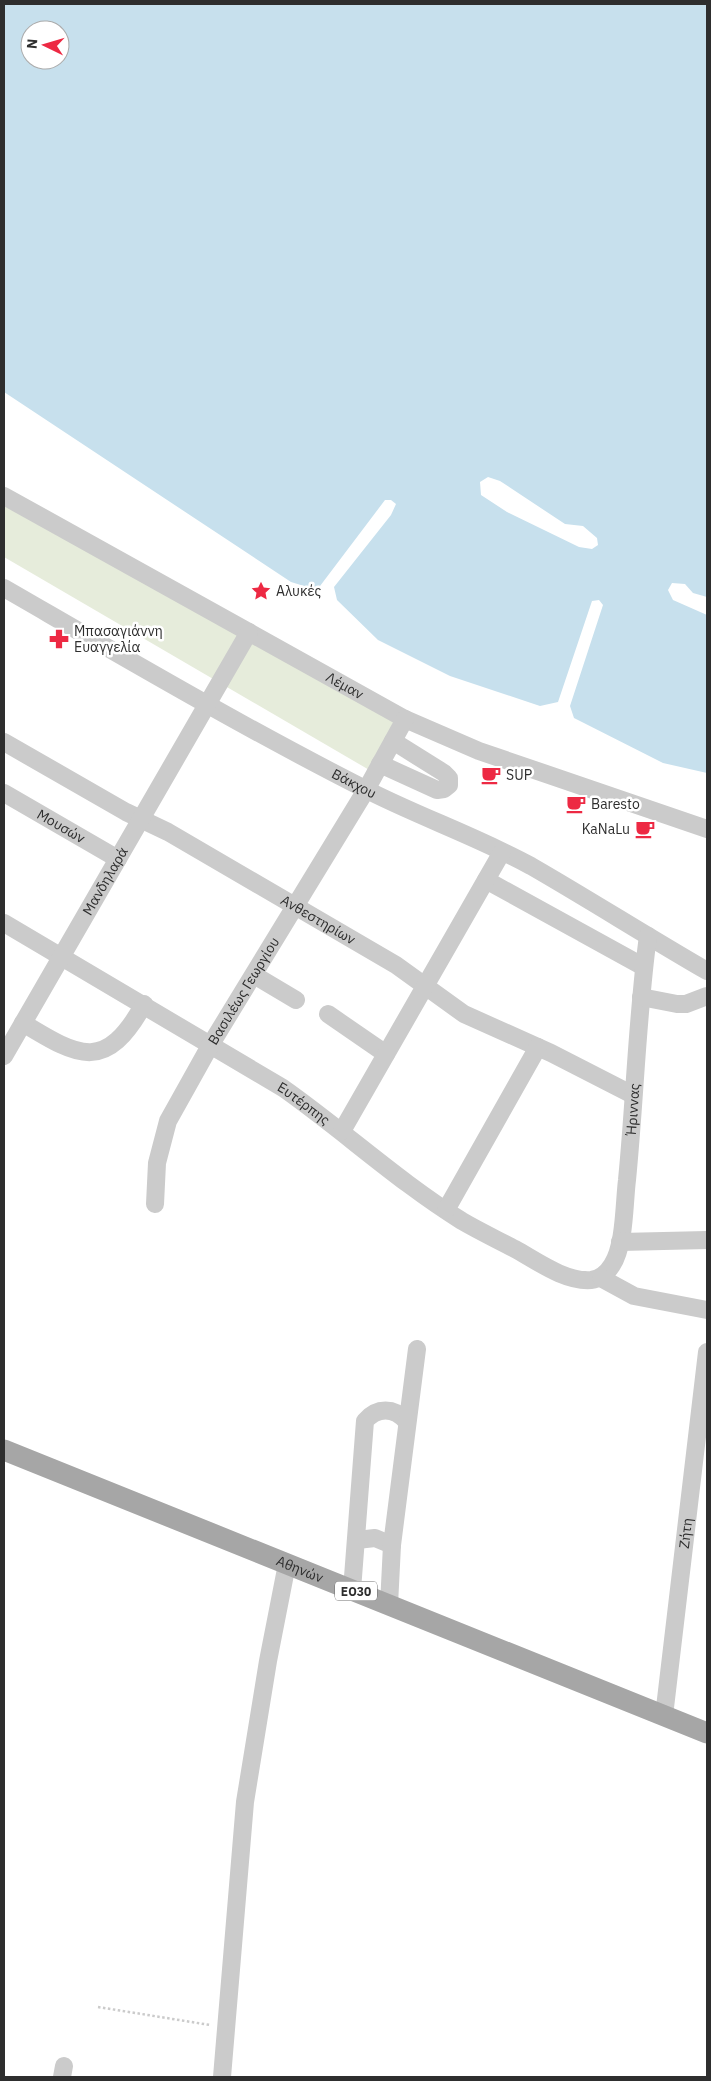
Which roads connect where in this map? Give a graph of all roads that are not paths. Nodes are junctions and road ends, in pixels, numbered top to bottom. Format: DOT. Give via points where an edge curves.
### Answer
graph roads {
  1 [pos="4,496"];
  2 [pos="4,588"];
  3 [pos="249,632"];
  4 [pos="208,706"];
  5 [pos="405,719"];
  6 [pos="393,741"];
  7 [pos="4,742"];
  8 [pos="380,764"];
  9 [pos="366,790"];
  10 [pos="4,793"];
  11 [pos="141,819"];
  12 [pos="707,829"];
  13 [pos="502,852"];
  14 [pos="118,859"];
  15 [pos="486,880"];
  16 [pos="297,906"];
  17 [pos="4,923"];
  18 [pos="648,936"];
  19 [pos="61,957"];
  20 [pos="644,967"];
  21 [pos="707,971"];
  22 [pos="254,975"];
  23 [pos="426,986"];
  24 [pos="707,996"];
  25 [pos="641,997"];
  26 [pos="296,1000"];
  27 [pos="144,1004"];
  28 [pos="328,1014"];
  29 [pos="23,1023"];
  30 [pos="210,1044"];
  31 [pos="538,1047"];
  32 [pos="5,1050"];
  33 [pos="386,1054"];
  34 [pos="634,1095"];
  35 [pos="342,1131"];
  36 [pos="155,1204"];
  37 [pos="446,1210"];
  38 [pos="707,1240"];
  39 [pos="620,1242"];
  40 [pos="600,1278"];
  41 [pos="707,1310"];
  42 [pos="417,1349"];
  43 [pos="707,1352"];
  44 [pos="406,1421"];
  45 [pos="4,1453"];
  46 [pos="701,1461"];
  47 [pos="358,1540"];
  48 [pos="392,1545"];
  49 [pos="287,1564"];
  50 [pos="352,1590"];
  51 [pos="389,1605"];
  52 [pos="664,1716"];
  53 [pos="707,1733"];
  54 [pos="222,2077"];
  1 -- 3 [label="street, Λέμαν"];
  2 -- 4 [label="street, Βάκχου"];
  3 -- 4 [label="street, Μανδηλαρά"];
  3 -- 5 [label="street, Λέμαν"];
  4 -- 9 [label="street, Βάκχου"];
  4 -- 11 [label="street, Μανδηλαρά"];
  5 -- 6 [label="street, Βασιλέως Γεωργίου"];
  5 -- 12 [label="street, Λέμαν" via="478,751"];
  6 -- 8 [label="street, Βασιλέως Γεωργίου"];
  6 -- 8 [label="street" via="444,772 449,778 449,785 444,790 437,790"];
  7 -- 11 [label="street, Ανθεστηρίων"];
  8 -- 9 [label="street, Βασιλέως Γεωργίου"];
  9 -- 13 [label="street, Βάκχου" via="456,828"];
  9 -- 16 [label="street, Βασιλέως Γεωργίου"];
  10 -- 14 [label="street, Μουσών"];
  11 -- 14 [label="street, Μανδηλαρά"];
  11 -- 16 [label="street, Ανθεστηρίων"];
  13 -- 15 [label="street"];
  13 -- 18 [label="street, Βάκχου"];
  14 -- 19 [label="street, Μανδηλαρά"];
  15 -- 20 [label="street"];
  15 -- 23 [label="street"];
  16 -- 22 [label="street, Βασιλέως Γεωργίου"];
  16 -- 23 [label="street, Ανθεστηρίων" via="396,964"];
  17 -- 19 [label="street, Ευτέρπης"];
  18 -- 20 [label="street, Ήριννας"];
  18 -- 21 [label="street, Βάκχου"];
  19 -- 27 [label="street, Ευτέρπης"];
  19 -- 29 [label="street, Μανδηλαρά"];
  20 -- 25 [label="street, Ήριννας"];
  22 -- 26 [label="street"];
  22 -- 30 [label="street, Βασιλέως Γεωργίου"];
  23 -- 31 [label="street, Ανθεστηρίων" via="464,1014"];
  23 -- 33 [label="street"];
  24 -- 25 [label="street" via="686,1004"];
  25 -- 34 [label="street, Ήριννας"];
  27 -- 29 [label="street" via="123,1037 97,1051 74,1051"];
  27 -- 30 [label="street, Ευτέρπης"];
  28 -- 33 [label="street"];
  29 -- 32 [label="street, Μανδηλαρά"];
  30 -- 35 [label="street, Ευτέρπης" via="283,1088"];
  30 -- 36 [label="street, Βασιλέως Γεωργίου" via="165,1128 157,1163"];
  31 -- 34 [label="street, Ανθεστηρίων"];
  31 -- 37 [label="street"];
  33 -- 35 [label="street"];
  34 -- 39 [label="street, Ήριννας"];
  35 -- 37 [label="street, Ευτέρπης"];
  37 -- 40 [label="street, Ευτέρπης" via="548,1268 582,1279"];
  38 -- 39 [label="street"];
  39 -- 40 [label="street, Ήριννας" via="613,1264"];
  40 -- 41 [label="street" via="634,1296"];
  42 -- 44 [label="street"];
  43 -- 46 [label="street, Ζήτη"];
  44 -- 47 [label="street" via="397,1413 385,1410 374,1413 365,1421"];
  44 -- 48 [label="street"];
  45 -- 49 [label="main road, Αθηνών / ΕΟ30"];
  46 -- 52 [label="street, Ζήτη"];
  47 -- 48 [label="street" via="375,1538"];
  47 -- 50 [label="street"];
  48 -- 51 [label="street"];
  49 -- 50 [label="main road, Αθηνών / ΕΟ30"];
  49 -- 54 [label="street" via="245,1802"];
  50 -- 51 [label="main road, Αθηνών / ΕΟ30"];
  51 -- 52 [label="main road, Αθηνών / ΕΟ30"];
  52 -- 53 [label="main road, Αθηνών / ΕΟ30"];
}
